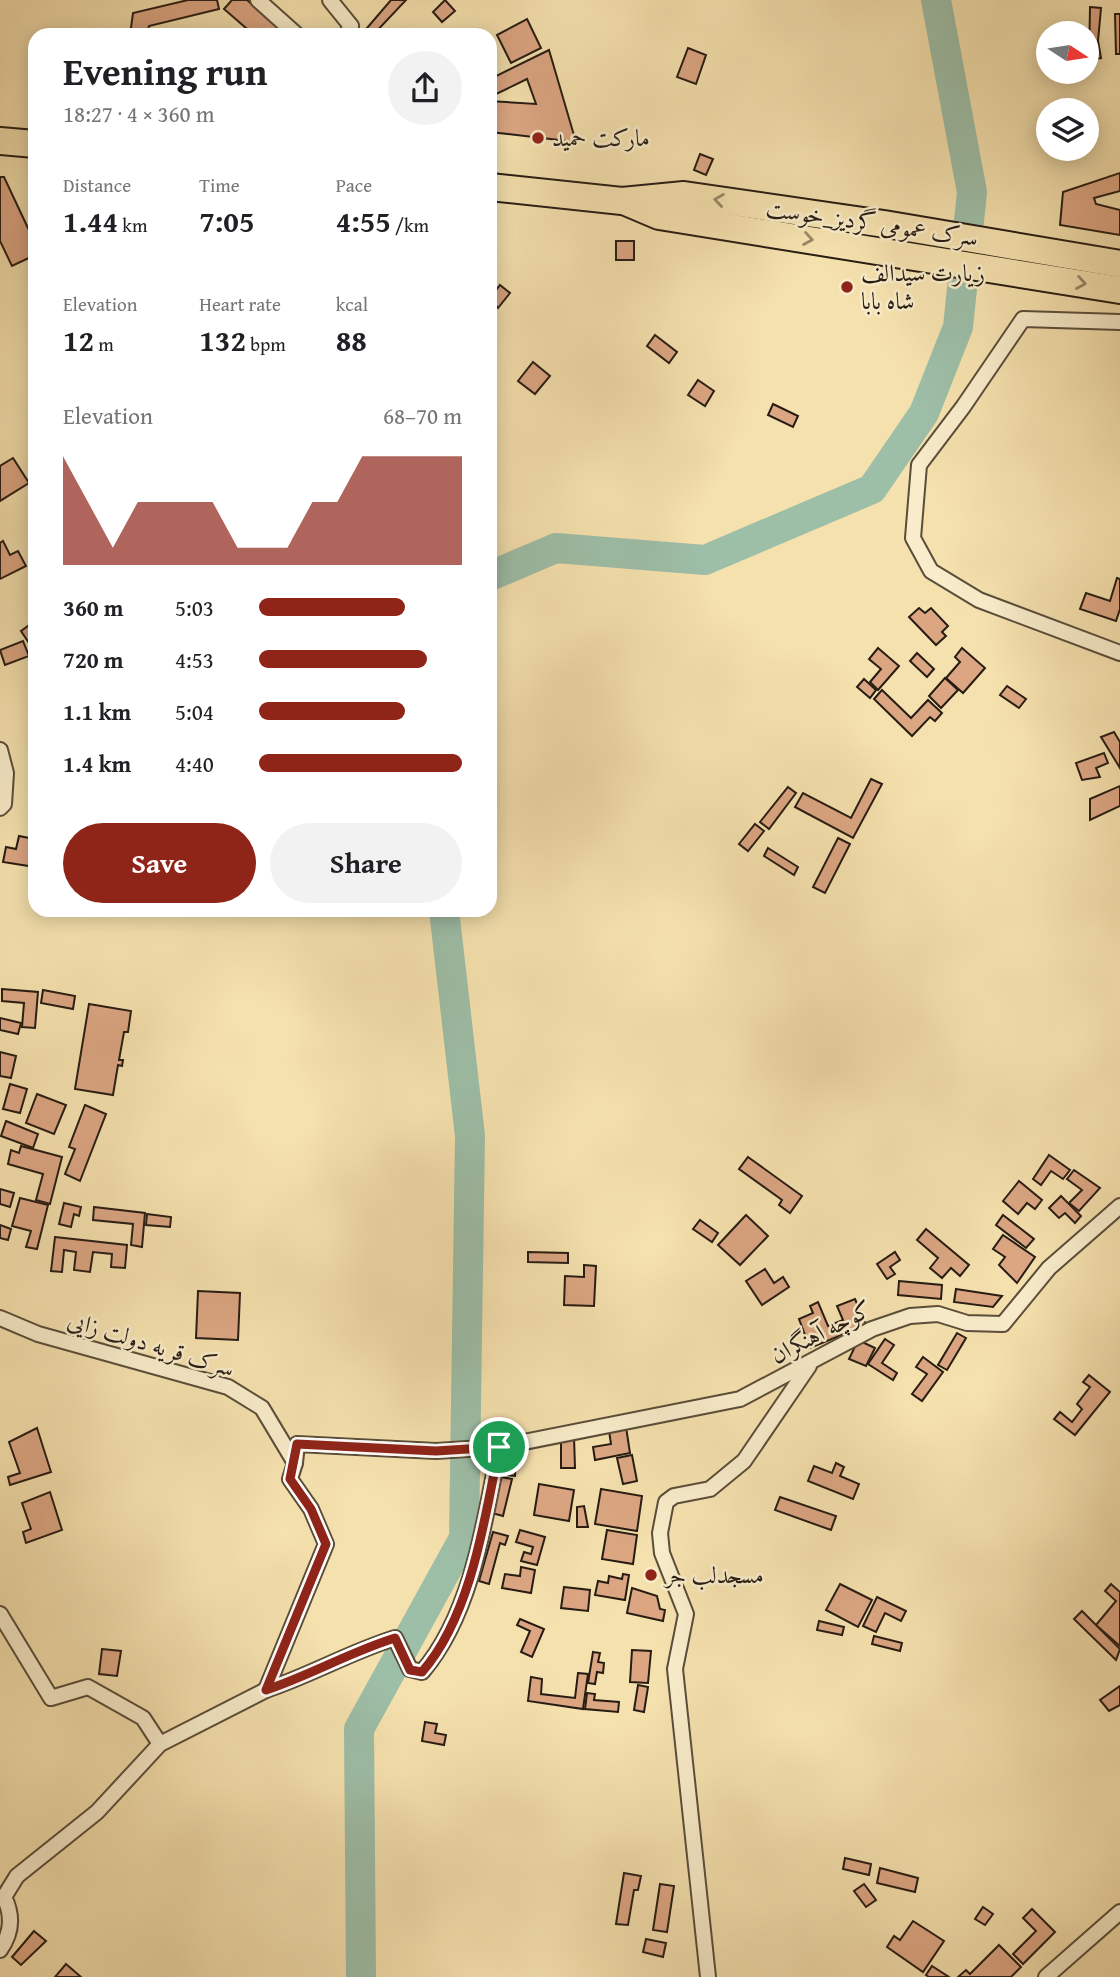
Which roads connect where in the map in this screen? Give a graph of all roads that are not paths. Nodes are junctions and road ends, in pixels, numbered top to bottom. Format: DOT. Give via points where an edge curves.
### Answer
graph roads {
  1 [pos="258,0"];
  2 [pos="330,0"];
  3 [pos="289,28"];
  4 [pos="350,28"];
  5 [pos="0,141"];
  6 [pos="28,143"];
  7 [pos="497,188"];
  8 [pos="622,201"];
  9 [pos="1120,264"];
  10 [pos="1120,290"];
  11 [pos="1120,323"];
  12 [pos="1120,653"];
  13 [pos="0,750"];
  14 [pos="0,808"];
  15 [pos="1120,1206"];
  16 [pos="0,1318"];
  17 [pos="812,1363"];
  18 [pos="499,1447"];
  19 [pos="295,1463"];
  20 [pos="0,1614"];
  21 [pos="266,1690"];
  22 [pos="160,1744"];
  23 [pos="2,1897"];
  24 [pos="1120,1912"];
  25 [pos="0,1950"];
  26 [pos="708,1977"];
  27 [pos="1046,1977"];
  1 -- 3 [label="street"];
  2 -- 4 [label="street"];
  5 -- 6 [label="highway"];
  7 -- 8 [label="highway, سرک عمومی گردیز_خوست"];
  9 -- 8 [label="highway, سرک عمومی گردیز_خوست, one-way" via="884,223 684,195"];
  8 -- 10 [label="highway, سرک عمومی گردیز_خوست, one-way" via="659,216"];
  11 -- 12 [label="street" via="1023,319 919,465 913,538 931,571 979,600"];
  13 -- 14 [label="street" via="6,773"];
  15 -- 17 [label="street, کوچه آهنگران" via="1049,1268 1003,1324 967,1323 938,1314 910,1316 872,1329"];
  16 -- 19 [label="street, سرک قریه دولت زایی" via="38,1334 228,1387 262,1408"];
  17 -- 18 [label="street, کوچه آهنگران" via="740,1399"];
  17 -- 26 [label="street" via="744,1461 710,1489 666,1502 660,1533 662,1553 686,1614 675,1669"];
  18 -- 19 [label="street, کوچه آهنگران" via="436,1451 297,1444"];
  18 -- 21 [label="street" via="463,1602 435,1657 422,1672 410,1670 395,1638"];
  19 -- 21 [label="street, سرک قریه دولت زایی" via="290,1479 311,1509 326,1544"];
  20 -- 22 [label="street" via="51,1698 88,1687 143,1718"];
  21 -- 22 [label="street"];
  22 -- 23 [label="street" via="97,1812 16,1876"];
  23 -- 25 [label="street" via="11,1912 8,1938"];
  24 -- 27 [label="street"];
}
